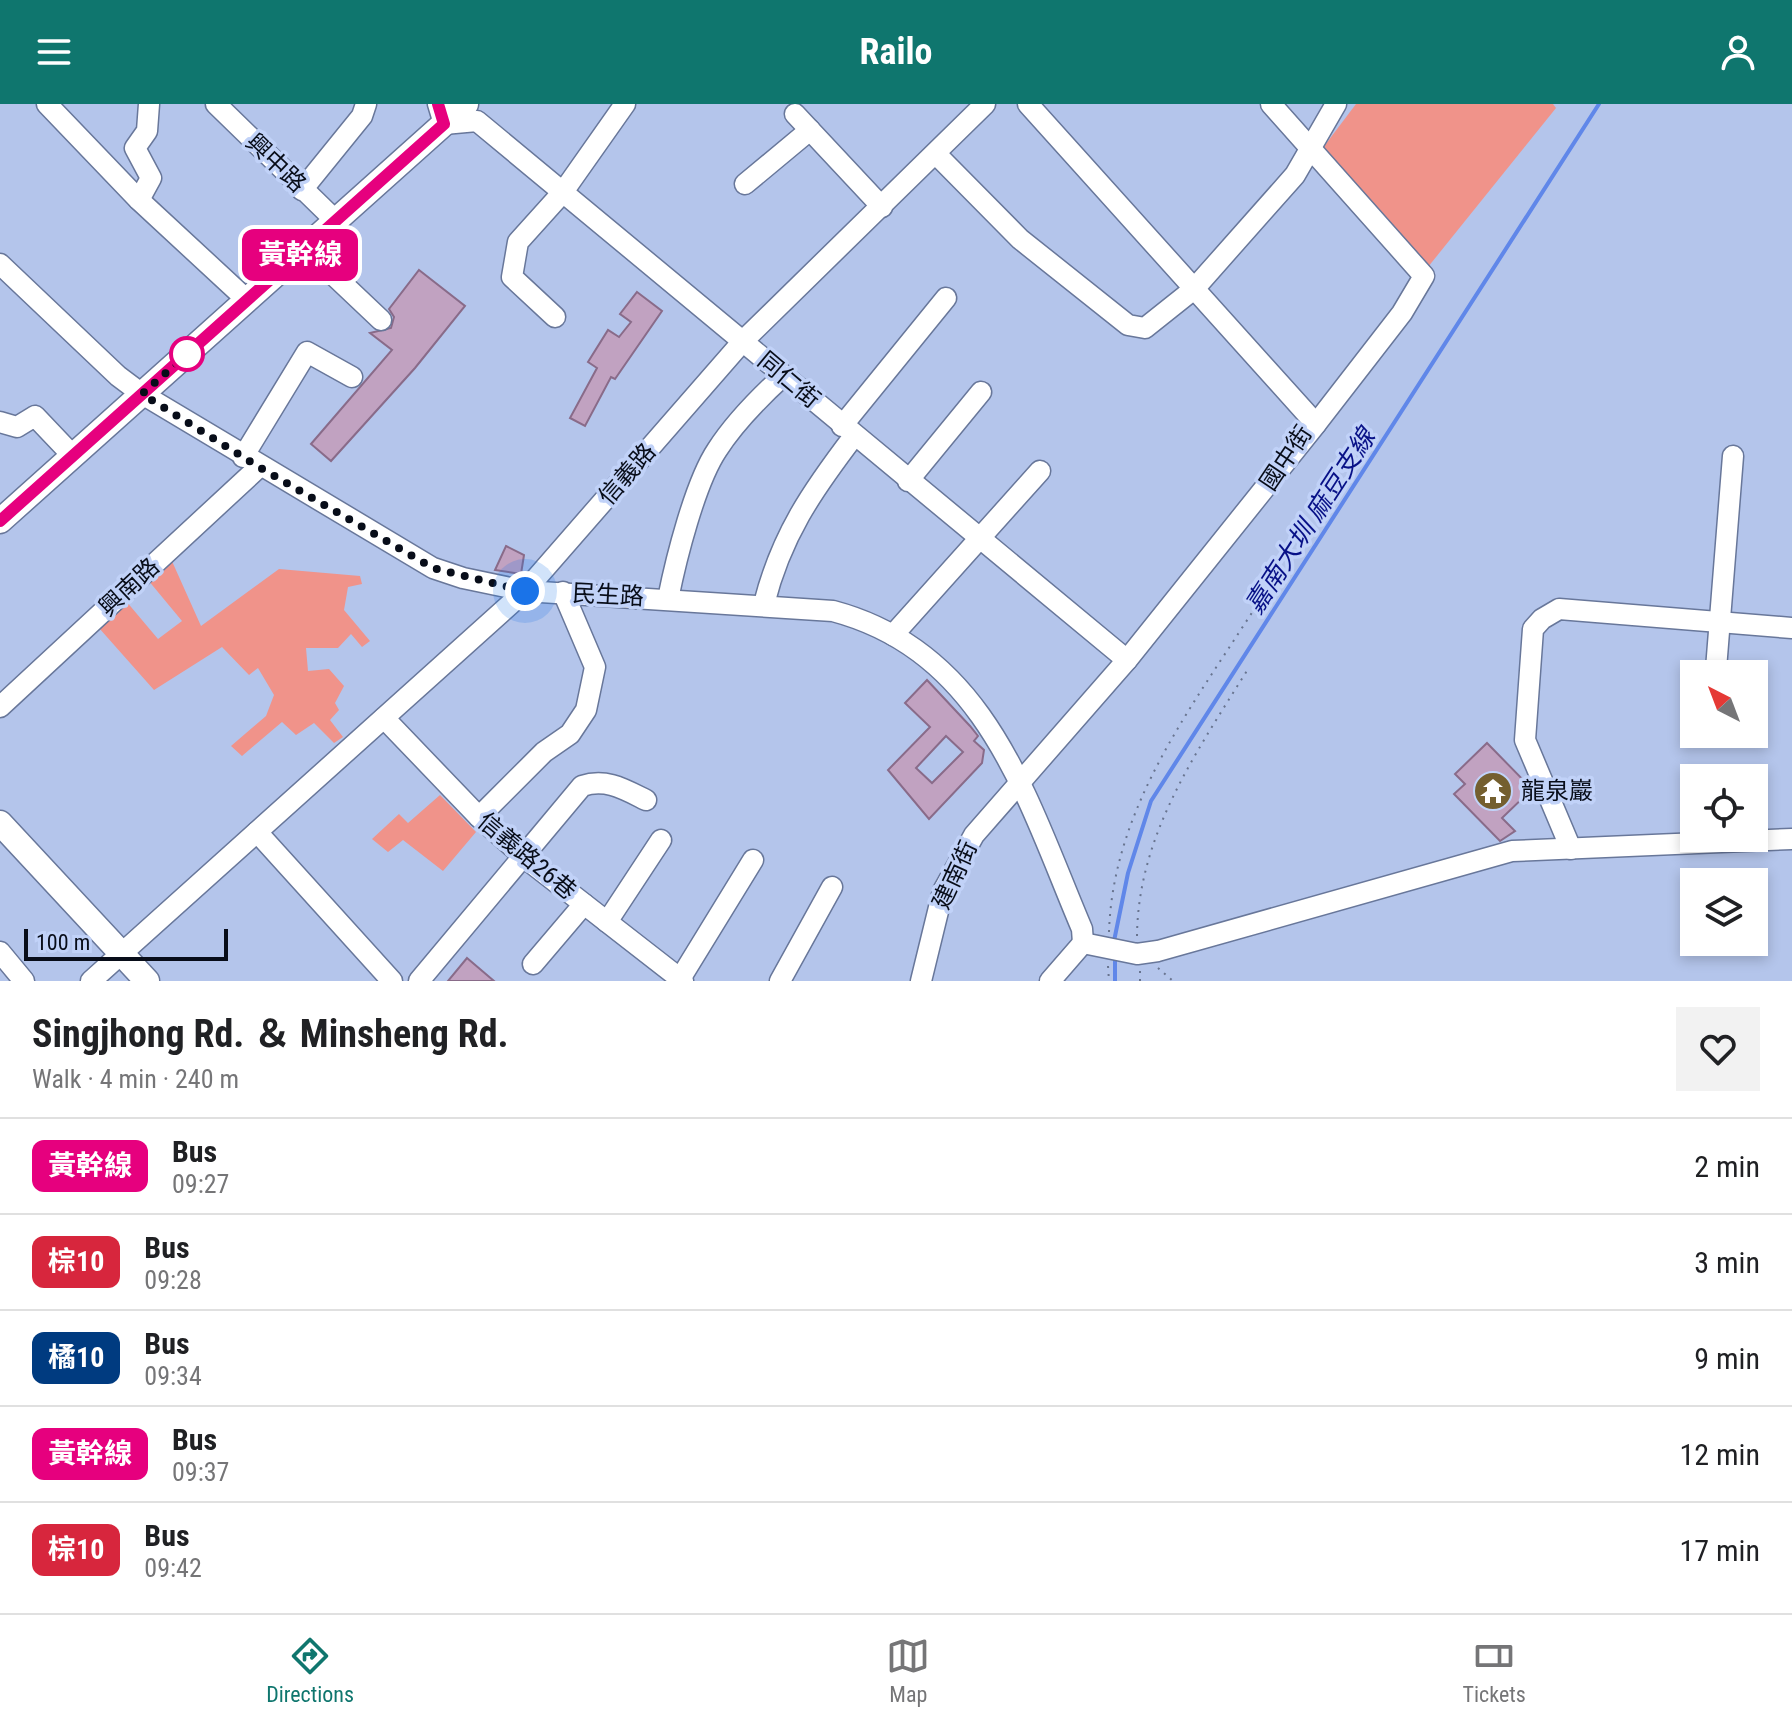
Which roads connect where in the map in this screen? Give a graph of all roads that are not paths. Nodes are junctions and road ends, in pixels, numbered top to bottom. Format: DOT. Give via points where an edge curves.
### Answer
graph roads {
  1 [pos="47,104"];
  2 [pos="149,104"];
  3 [pos="216,104"];
  4 [pos="366,104"];
  5 [pos="466,104"];
  6 [pos="625,104"];
  7 [pos="985,104"];
  8 [pos="1028,104"];
  9 [pos="1271,104"];
  10 [pos="1336,104"];
  11 [pos="441,114"];
  12 [pos="795,114"];
  13 [pos="810,130"];
  14 [pos="1309,147"];
  15 [pos="936,154"];
  16 [pos="745,184"];
  17 [pos="302,190"];
  18 [pos="563,192"];
  19 [pos="139,200"];
  20 [pos="882,207"];
  21 [pos="337,222"];
  22 [pos="306,249"];
  23 [pos="0,264"];
  24 [pos="1194,289"];
  25 [pos="946,298"];
  26 [pos="247,300"];
  27 [pos="555,317"];
  28 [pos="381,320"];
  29 [pos="743,341"];
  30 [pos="783,376"];
  31 [pos="352,377"];
  32 [pos="981,392"];
  33 [pos="142,394"];
  34 [pos="0,422"];
  35 [pos="1316,424"];
  36 [pos="848,431"];
  37 [pos="73,456"];
  38 [pos="1733,456"];
  39 [pos="251,462"];
  40 [pos="1040,471"];
  41 [pos="908,481"];
  42 [pos="0,521"];
  43 [pos="980,539"];
  44 [pos="525,591"];
  45 [pos="563,592"];
  46 [pos="668,599"];
  47 [pos="764,604"];
  48 [pos="1720,623"];
  49 [pos="1792,628"];
  50 [pos="893,635"];
  51 [pos="1127,660"];
  52 [pos="1717,660"];
  53 [pos="0,707"];
  54 [pos="384,718"];
  55 [pos="1020,786"];
  56 [pos="646,800"];
  57 [pos="479,817"];
  58 [pos="0,823"];
  59 [pos="257,832"];
  60 [pos="1792,839"];
  61 [pos="661,840"];
  62 [pos="1571,849"];
  63 [pos="525,858"];
  64 [pos="753,860"];
  65 [pos="832,887"];
  66 [pos="584,904"];
  67 [pos="607,922"];
  68 [pos="1083,943"];
  69 [pos="0,952"];
  70 [pos="120,955"];
  71 [pos="533,964"];
  72 [pos="682,980"];
  73 [pos="24,981"];
  74 [pos="91,981"];
  75 [pos="147,981"];
  76 [pos="392,981"];
  77 [pos="419,981"];
  78 [pos="780,981"];
  79 [pos="921,981"];
  80 [pos="1050,981"];
  1 -- 19 [label="street"];
  2 -- 19 [label="street" via="147,131 135,148 151,178"];
  3 -- 17 [label="street, 興中路"];
  4 -- 17 [label="street"];
  5 -- 11 [label="main road"];
  6 -- 18 [label="street"];
  7 -- 15 [label="street, 信義路"];
  8 -- 24 [label="street, 國中街"];
  9 -- 14 [label="street"];
  10 -- 14 [label="street"];
  11 -- 18 [label="street, 同仁街" via="477,121"];
  11 -- 21 [label="main road"];
  12 -- 13 [label="street"];
  13 -- 16 [label="street"];
  13 -- 20 [label="street"];
  14 -- 24 [label="street" via="1295,175"];
  14 -- 35 [label="street" via="1424,276 1402,313"];
  15 -- 20 [label="street, 信義路"];
  15 -- 24 [label="street" via="1020,239 1128,325 1145,328"];
  17 -- 21 [label="street, 興中路"];
  18 -- 27 [label="street" via="518,242 512,262 512,277"];
  18 -- 29 [label="street, 同仁街"];
  19 -- 26 [label="street"];
  20 -- 29 [label="street, 信義路"];
  21 -- 22 [label="main road"];
  22 -- 26 [label="main road"];
  22 -- 28 [label="street"];
  23 -- 33 [label="street, 民生路"];
  24 -- 35 [label="street, 國中街"];
  25 -- 36 [label="street"];
  26 -- 33 [label="main road"];
  29 -- 30 [label="street, 同仁街"];
  29 -- 44 [label="street, 信義路"];
  30 -- 36 [label="street, 同仁街"];
  30 -- 46 [label="street" via="750,407 715,453 678,550"];
  31 -- 39 [label="street, 興南路" via="307,352"];
  32 -- 41 [label="street"];
  33 -- 37 [label="main road"];
  33 -- 39 [label="street, 民生路"];
  34 -- 37 [label="street" via="17,427 35,416"];
  35 -- 51 [label="street, 國中街"];
  36 -- 41 [label="street, 同仁街"];
  36 -- 47 [label="street" via="775,559"];
  37 -- 42 [label="main road"];
  38 -- 48 [label="street"];
  39 -- 44 [label="street, 民生路" via="433,568"];
  39 -- 53 [label="street, 興南路"];
  40 -- 43 [label="street"];
  41 -- 43 [label="street, 同仁街"];
  43 -- 50 [label="street"];
  43 -- 51 [label="street, 同仁街"];
  44 -- 45 [label="street, 民生路"];
  44 -- 54 [label="street, 信義路"];
  45 -- 46 [label="street, 民生路"];
  45 -- 57 [label="street" via="595,667 586,710 570,734 544,752"];
  46 -- 47 [label="street, 民生路"];
  47 -- 50 [label="street, 民生路" via="833,611"];
  48 -- 49 [label="street"];
  48 -- 52 [label="street"];
  48 -- 62 [label="street" via="1559,609 1533,629 1525,740"];
  50 -- 55 [label="street, 民生路" via="955,683 975,706 1001,743"];
  51 -- 55 [label="street, 國中街"];
  54 -- 57 [label="street, 信義路26巷"];
  54 -- 59 [label="street, 信義路"];
  55 -- 68 [label="street, 民生路" via="1082,929"];
  55 -- 79 [label="street, 建南街" via="974,835 955,865 943,891"];
  56 -- 63 [label="street" via="617,785 582,786"];
  57 -- 63 [label="street, 信義路26巷"];
  58 -- 70 [label="main road"];
  59 -- 70 [label="street, 信義路"];
  59 -- 76 [label="street"];
  60 -- 62 [label="street"];
  61 -- 67 [label="street"];
  62 -- 68 [label="street" via="1512,851 1137,954"];
  63 -- 66 [label="street, 信義路26巷"];
  63 -- 77 [label="street"];
  64 -- 72 [label="street"];
  65 -- 78 [label="street"];
  66 -- 67 [label="street, 信義路26巷"];
  66 -- 71 [label="street"];
  67 -- 72 [label="street, 信義路26巷"];
  68 -- 80 [label="street"];
  69 -- 73 [label="street"];
  70 -- 74 [label="street, 信義路"];
  70 -- 75 [label="main road"];
}
